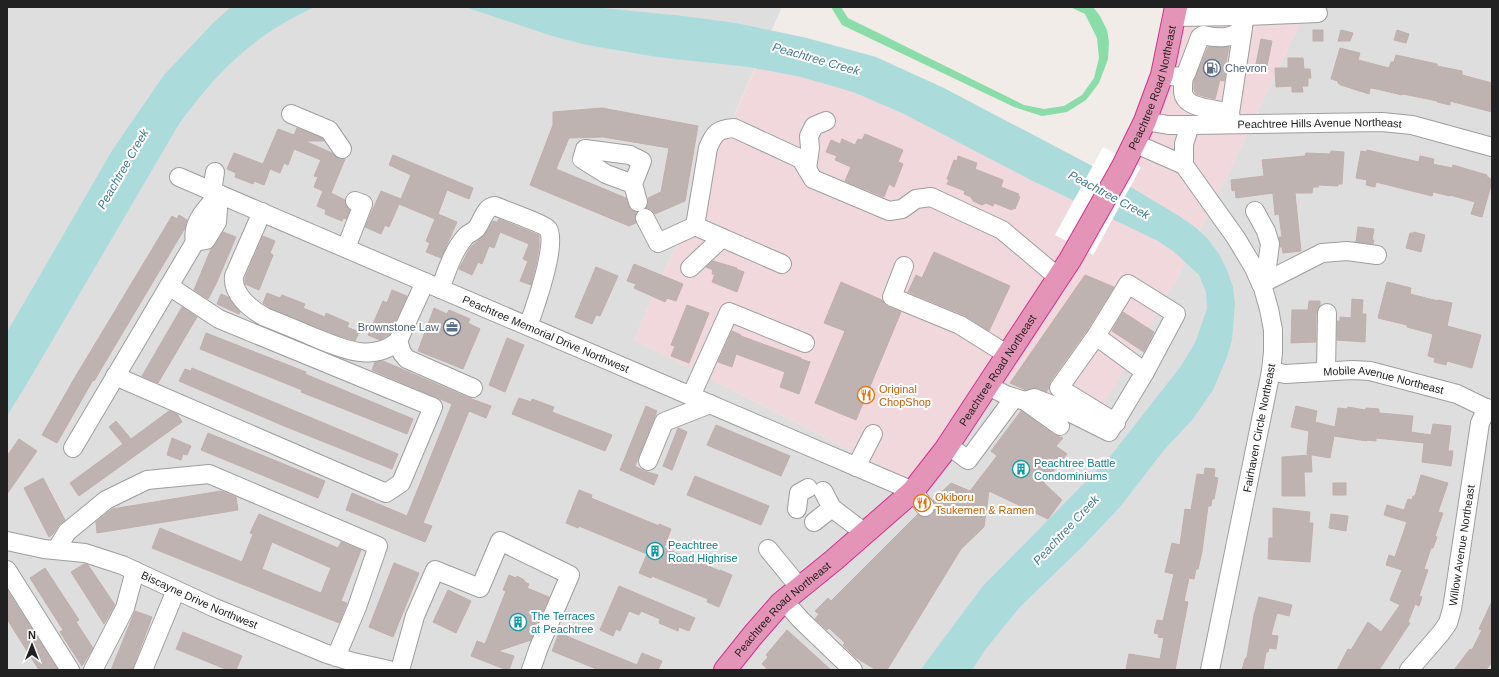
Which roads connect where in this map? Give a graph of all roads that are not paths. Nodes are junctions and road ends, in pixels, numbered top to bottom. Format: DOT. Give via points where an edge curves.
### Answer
graph roads {
  1 [pos="1290,11"];
  2 [pos="1175,12"];
  3 [pos="1318,13"];
  4 [pos="1244,22"];
  5 [pos="1162,75"];
  6 [pos="1184,75"];
  7 [pos="291,114"];
  8 [pos="1231,119"];
  9 [pos="826,121"];
  10 [pos="1145,121"];
  11 [pos="1190,125"];
  12 [pos="1134,143"];
  13 [pos="1492,147"];
  14 [pos="342,148"];
  15 [pos="1184,165"];
  16 [pos="807,169"];
  17 [pos="216,172"];
  18 [pos="179,177"];
  19 [pos="633,184"];
  20 [pos="215,193"];
  21 [pos="355,201"];
  22 [pos="638,202"];
  23 [pos="1255,211"];
  24 [pos="262,212"];
  25 [pos="645,218"];
  26 [pos="695,226"];
  27 [pos="722,238"];
  28 [pos="346,248"];
  29 [pos="1377,255"];
  30 [pos="782,264"];
  31 [pos="904,266"];
  32 [pos="690,268"];
  33 [pos="1064,269"];
  34 [pos="1259,280"];
  35 [pos="432,285"];
  36 [pos="169,286"];
  37 [pos="1327,313"];
  38 [pos="528,326"];
  39 [pos="1096,336"];
  40 [pos="398,341"];
  41 [pos="805,343"];
  42 [pos="1008,355"];
  43 [pos="1271,371"];
  44 [pos="1326,371"];
  45 [pos="1145,372"];
  46 [pos="116,376"];
  47 [pos="988,386"];
  48 [pos="474,388"];
  49 [pos="691,396"];
  50 [pos="1019,399"];
  51 [pos="710,404"];
  52 [pos="1490,409"];
  53 [pos="1116,423"];
  54 [pos="1060,426"];
  55 [pos="873,434"];
  56 [pos="948,445"];
  57 [pos="73,448"];
  58 [pos="648,461"];
  59 [pos="856,467"];
  60 [pos="919,499"];
  61 [pos="832,508"];
  62 [pos="797,509"];
  63 [pos="814,522"];
  64 [pos="865,533"];
  65 [pos="7,541"];
  66 [pos="768,549"];
  67 [pos="56,550"];
  68 [pos="135,571"];
  69 [pos="12,577"];
  70 [pos="176,590"];
  71 [pos="792,594"];
  72 [pos="336,657"];
  73 [pos="70,670"];
  74 [pos="93,670"];
  75 [pos="143,670"];
  76 [pos="389,670"];
  77 [pos="400,670"];
  78 [pos="531,670"];
  79 [pos="725,670"];
  80 [pos="853,670"];
  81 [pos="1210,670"];
  82 [pos="1410,670"];
  1 -- 3 [label="street"];
  1 -- 4 [label="street"];
  2 -- 4 [label="street"];
  2 -- 5 [label="highway, Peachtree Road Northeast"];
  4 -- 6 [label="street" via="1237,33 1227,37 1203,35"];
  4 -- 8 [label="street"];
  5 -- 6 [label="street"];
  5 -- 10 [label="highway, Peachtree Road Northeast"];
  6 -- 8 [label="street" via="1183,93 1186,101 1196,106 1214,109"];
  7 -- 14 [label="street" via="329,130"];
  8 -- 11 [label="street, Peachtree Hills Avenue Northeast"];
  8 -- 13 [label="street, Peachtree Hills Avenue Northeast" via="1382,122 1412,125"];
  9 -- 16 [label="street" via="814,126 809,136"];
  10 -- 11 [label="street, Peachtree Hills Avenue Northeast"];
  10 -- 12 [label="highway, Peachtree Road Northeast"];
  11 -- 15 [label="street" via="1184,144"];
  12 -- 15 [label="street"];
  12 -- 33 [label="highway, Peachtree Road Northeast"];
  15 -- 34 [label="street, Fairhaven Circle Northeast" via="1236,238"];
  16 -- 26 [label="street" via="801,159 734,128 722,129 713,136 708,148"];
  16 -- 33 [label="street" via="813,179 889,211 902,209 916,199 931,197 1002,230"];
  17 -- 20 [label="street"];
  18 -- 20 [label="street, Peachtree Memorial Drive Northwest"];
  19 -- 22 [label="street"];
  20 -- 24 [label="street, Peachtree Memorial Drive Northwest"];
  20 -- 36 [label="street" via="217,222 206,240 195,242"];
  21 -- 28 [label="street" via="363,204"];
  23 -- 34 [label="street" via="1270,244 1267,267"];
  24 -- 28 [label="street, Peachtree Memorial Drive Northwest"];
  24 -- 40 [label="street" via="234,276 235,290 248,305 265,317 344,350 365,353 379,351 391,347"];
  25 -- 26 [label="street" via="658,243"];
  26 -- 27 [label="street"];
  27 -- 30 [label="street"];
  27 -- 32 [label="street"];
  28 -- 35 [label="street, Peachtree Memorial Drive Northwest"];
  29 -- 34 [label="street" via="1347,251 1322,253"];
  31 -- 42 [label="street" via="892,297 960,325"];
  33 -- 42 [label="highway, Peachtree Road Northeast"];
  34 -- 43 [label="street, Fairhaven Circle Northeast" via="1273,330"];
  35 -- 38 [label="street, Peachtree Memorial Drive Northwest"];
  35 -- 38 [label="street" via="466,236 476,228 491,206 540,224 548,229 551,243 547,268"];
  35 -- 40 [label="street"];
  36 -- 46 [label="street"];
  36 -- 46 [label="street" via="219,319 433,407 401,483 386,493"];
  37 -- 44 [label="street"];
  38 -- 49 [label="street, Peachtree Memorial Drive Northwest"];
  39 -- 45 [label="street"];
  39 -- 45 [label="street" via="1128,284 1176,314"];
  39 -- 53 [label="street" via="1059,388"];
  40 -- 48 [label="street" via="407,359"];
  41 -- 49 [label="street" via="729,312"];
  42 -- 47 [label="highway, Peachtree Road Northeast"];
  43 -- 44 [label="street, Mobile Avenue Northeast" via="1285,374"];
  43 -- 81 [label="street, Fairhaven Circle Northeast"];
  44 -- 52 [label="street, Mobile Avenue Northeast" via="1370,371 1457,394"];
  45 -- 53 [label="street"];
  46 -- 57 [label="street"];
  47 -- 50 [label="street"];
  47 -- 56 [label="highway, Peachtree Road Northeast"];
  49 -- 51 [label="street, Peachtree Memorial Drive Northwest"];
  50 -- 53 [label="street" via="1034,398 1109,432"];
  50 -- 54 [label="street"];
  50 -- 56 [label="street" via="968,460"];
  51 -- 58 [label="street" via="664,422"];
  51 -- 59 [label="street, Peachtree Memorial Drive Northwest"];
  52 -- 82 [label="street, Willow Avenue Northeast" via="1480,423 1448,623"];
  55 -- 59 [label="street"];
  56 -- 60 [label="highway, Peachtree Road Northeast"];
  59 -- 60 [label="street, Peachtree Memorial Drive Northwest"];
  60 -- 64 [label="highway, Peachtree Road Northeast"];
  61 -- 62 [label="street" via="815,489 799,493"];
  61 -- 63 [label="street"];
  61 -- 64 [label="street"];
  64 -- 71 [label="highway, Peachtree Road Northeast"];
  65 -- 67 [label="street, Biscayne Drive Northwest"];
  66 -- 71 [label="street"];
  67 -- 68 [label="street, Biscayne Drive Northwest" via="85,553 122,564"];
  67 -- 72 [label="street" via="67,532 106,500 147,480 209,474 378,546"];
  68 -- 70 [label="street, Biscayne Drive Northwest"];
  68 -- 74 [label="street" via="125,608"];
  69 -- 73 [label="street"];
  70 -- 72 [label="street, Biscayne Drive Northwest"];
  70 -- 75 [label="street"];
  71 -- 79 [label="highway, Peachtree Road Northeast" via="753,635"];
  71 -- 80 [label="street" via="801,620"];
  72 -- 76 [label="street, Biscayne Drive Northwest"];
  77 -- 78 [label="street" via="415,616 435,570 480,588 500,541 570,575"];
}
